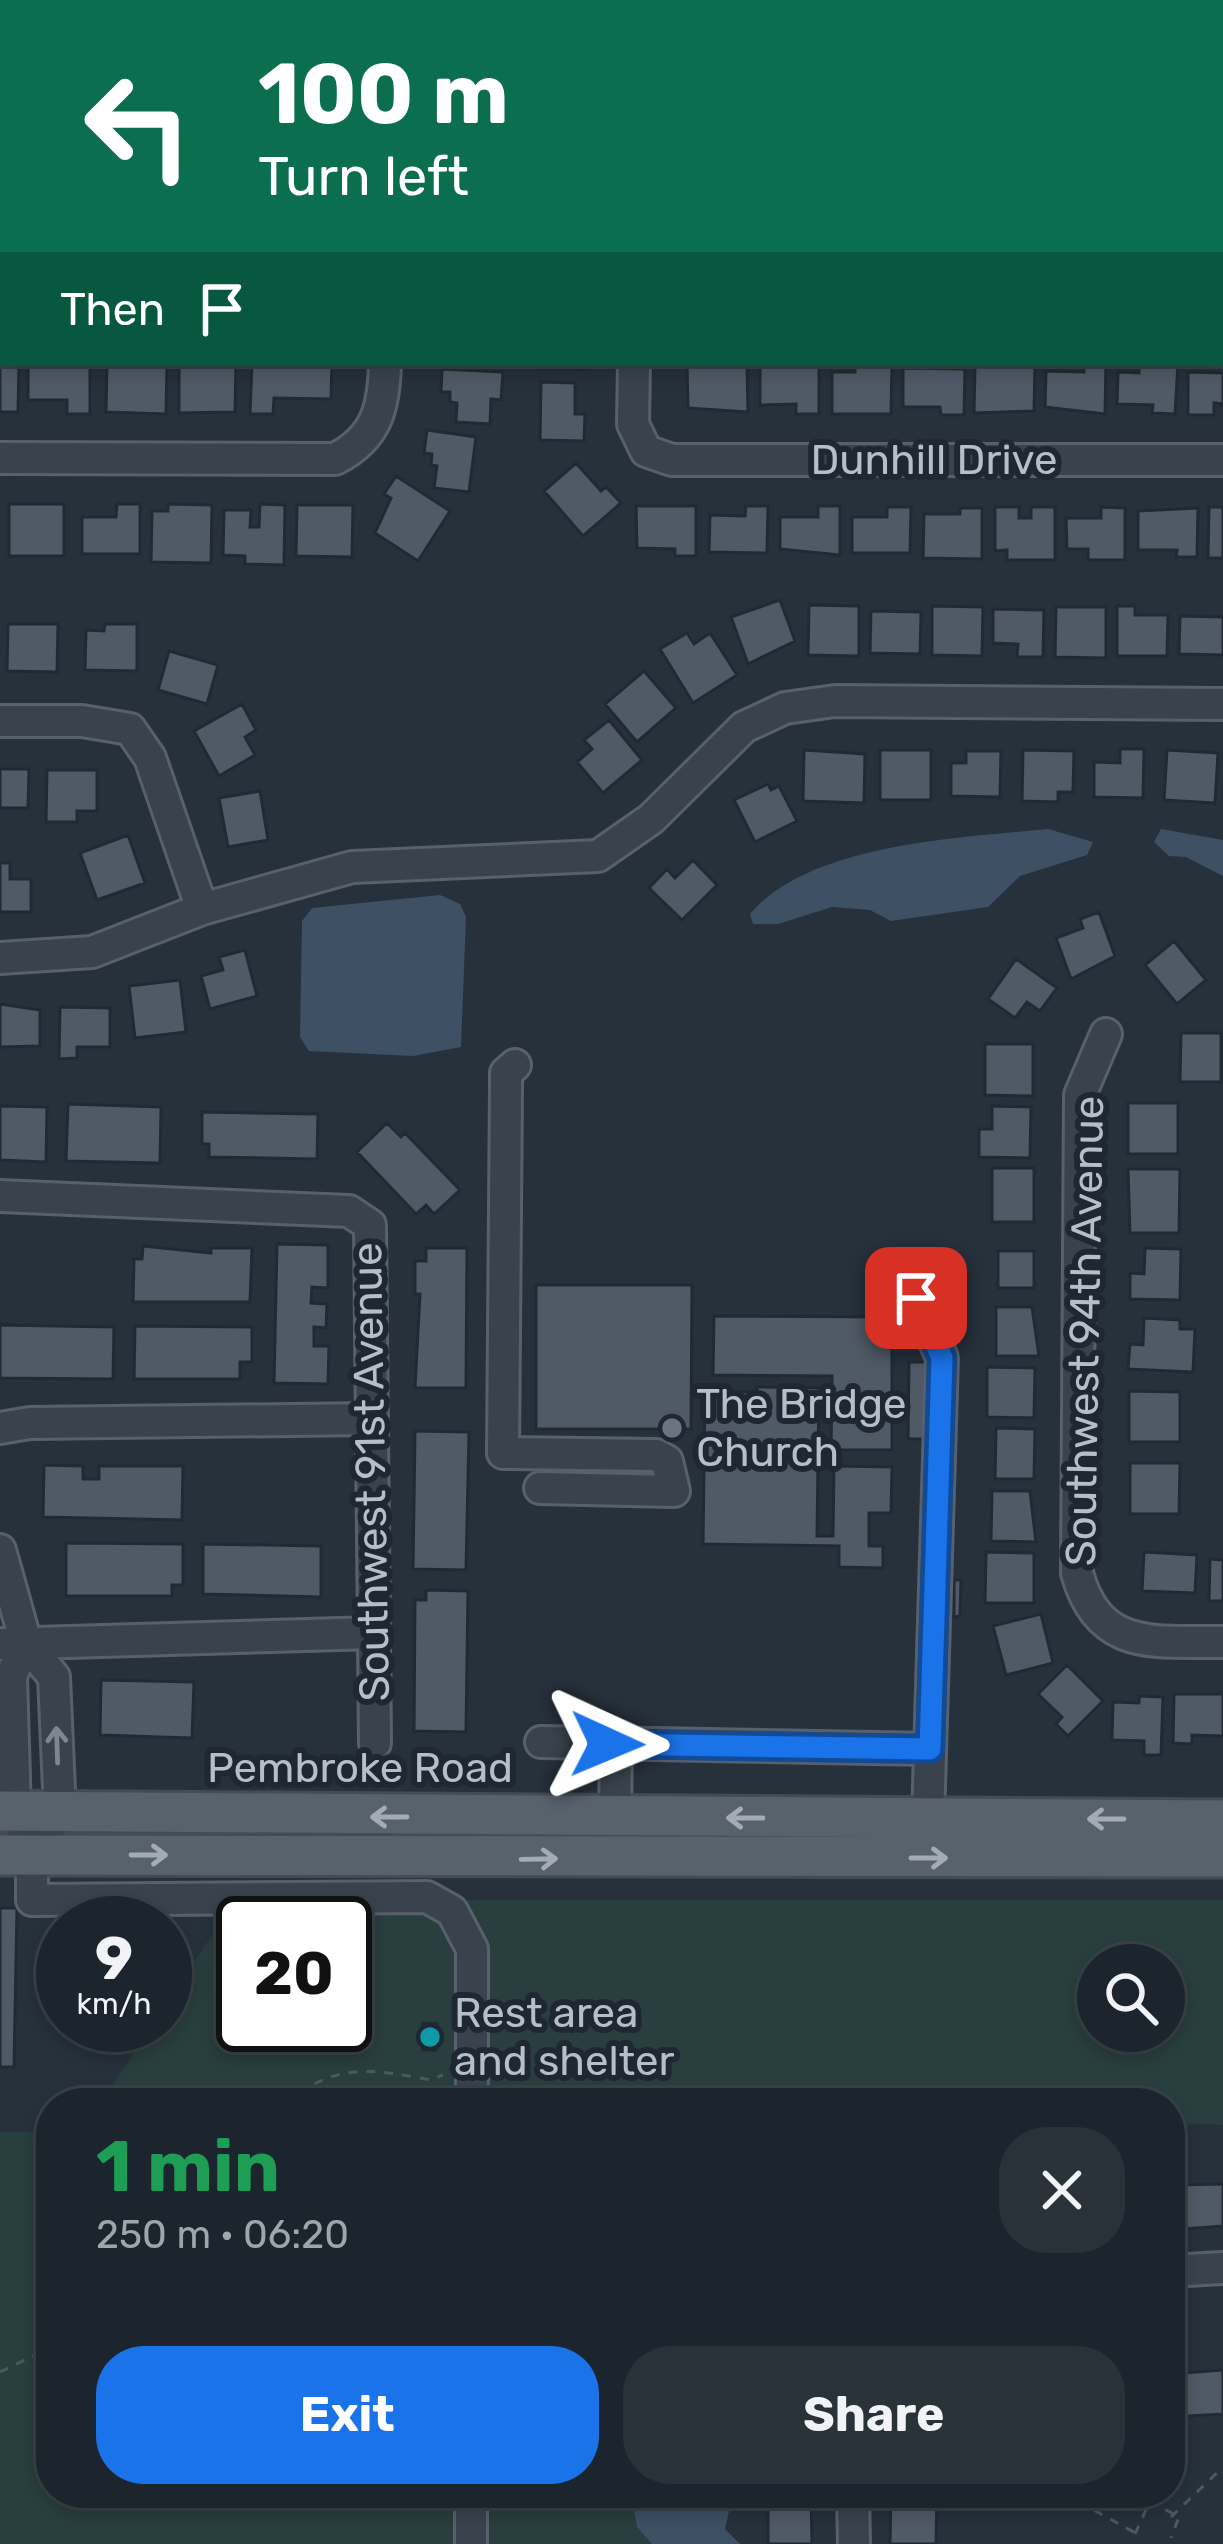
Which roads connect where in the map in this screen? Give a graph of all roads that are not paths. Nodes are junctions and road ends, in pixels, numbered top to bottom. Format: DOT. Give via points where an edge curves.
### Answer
graph roads {
  1 [pos="385,366"];
  2 [pos="634,366"];
  3 [pos="0,458"];
  4 [pos="1223,460"];
  5 [pos="1223,704"];
  6 [pos="0,721"];
  7 [pos="202,909"];
  8 [pos="0,958"];
  9 [pos="1106,1034"];
  10 [pos="515,1065"];
  11 [pos="0,1196"];
  12 [pos="916,1298"];
  13 [pos="372,1419"];
  14 [pos="0,1429"];
  15 [pos="539,1488"];
  16 [pos="0,1550"];
  17 [pos="374,1633"];
  18 [pos="1223,1642"];
  19 [pos="13,1644"];
  20 [pos="541,1742"];
  21 [pos="375,1743"];
  22 [pos="616,1744"];
  23 [pos="930,1749"];
  24 [pos="8,1812"];
  25 [pos="60,1812"];
  26 [pos="615,1818"];
  27 [pos="928,1819"];
  28 [pos="1223,1820"];
  29 [pos="16,1854"];
  30 [pos="1223,1857"];
  31 [pos="616,1858"];
  32 [pos="472,2088"];
  33 [pos="1223,2268"];
  34 [pos="1185,2270"];
  35 [pos="471,2508"];
  36 [pos="854,2508"];
  37 [pos="471,2544"];
  38 [pos="854,2544"];
  1 -- 3 [label="street" via="380,415 369,435 335,459"];
  2 -- 4 [label="street, Dunhill Drive" via="633,424 646,452 672,460"];
  5 -- 7 [label="street" via="836,701 784,708 744,727 598,856 352,867"];
  6 -- 7 [label="street" via="130,729 150,758"];
  7 -- 8 [label="street" via="92,952"];
  9 -- 18 [label="street, Southwest 94th Avenue" via="1080,1095 1077,1573 1102,1625 1141,1640"];
  10 -- 15 [label="street" via="506,1073 503,1454 656,1455 674,1475 674,1491"];
  11 -- 13 [label="street, Southwest 91st Avenue" via="349,1211 370,1225"];
  12 -- 23 [label="street" via="942,1358"];
  13 -- 14 [label="street"];
  13 -- 17 [label="street, Southwest 91st Avenue"];
  16 -- 19 [label="street"];
  17 -- 19 [label="street"];
  17 -- 21 [label="street, Southwest 91st Avenue"];
  19 -- 24 [label="street"];
  25 -- 19 [label="street, one-way" via="54,1677"];
  20 -- 22 [label="street"];
  22 -- 23 [label="street"];
  22 -- 26 [label="street"];
  23 -- 27 [label="street"];
  24 -- 25 [label="main road, Pembroke Road"];
  24 -- 29 [label="street"];
  26 -- 25 [label="main road, Pembroke Road, one-way"];
  25 -- 29 [label="street"];
  27 -- 26 [label="main road, Pembroke Road, one-way"];
  26 -- 31 [label="main road"];
  28 -- 27 [label="main road, Pembroke Road, one-way"];
  29 -- 31 [label="main road, Pembroke Road, one-way"];
  29 -- 32 [label="street" via="32,1900 428,1897 452,1911 472,1949"];
  31 -- 30 [label="main road, Pembroke Road, one-way"];
  33 -- 34 [label="street"];
  35 -- 37 [label="street"];
  36 -- 38 [label="street"];
}
